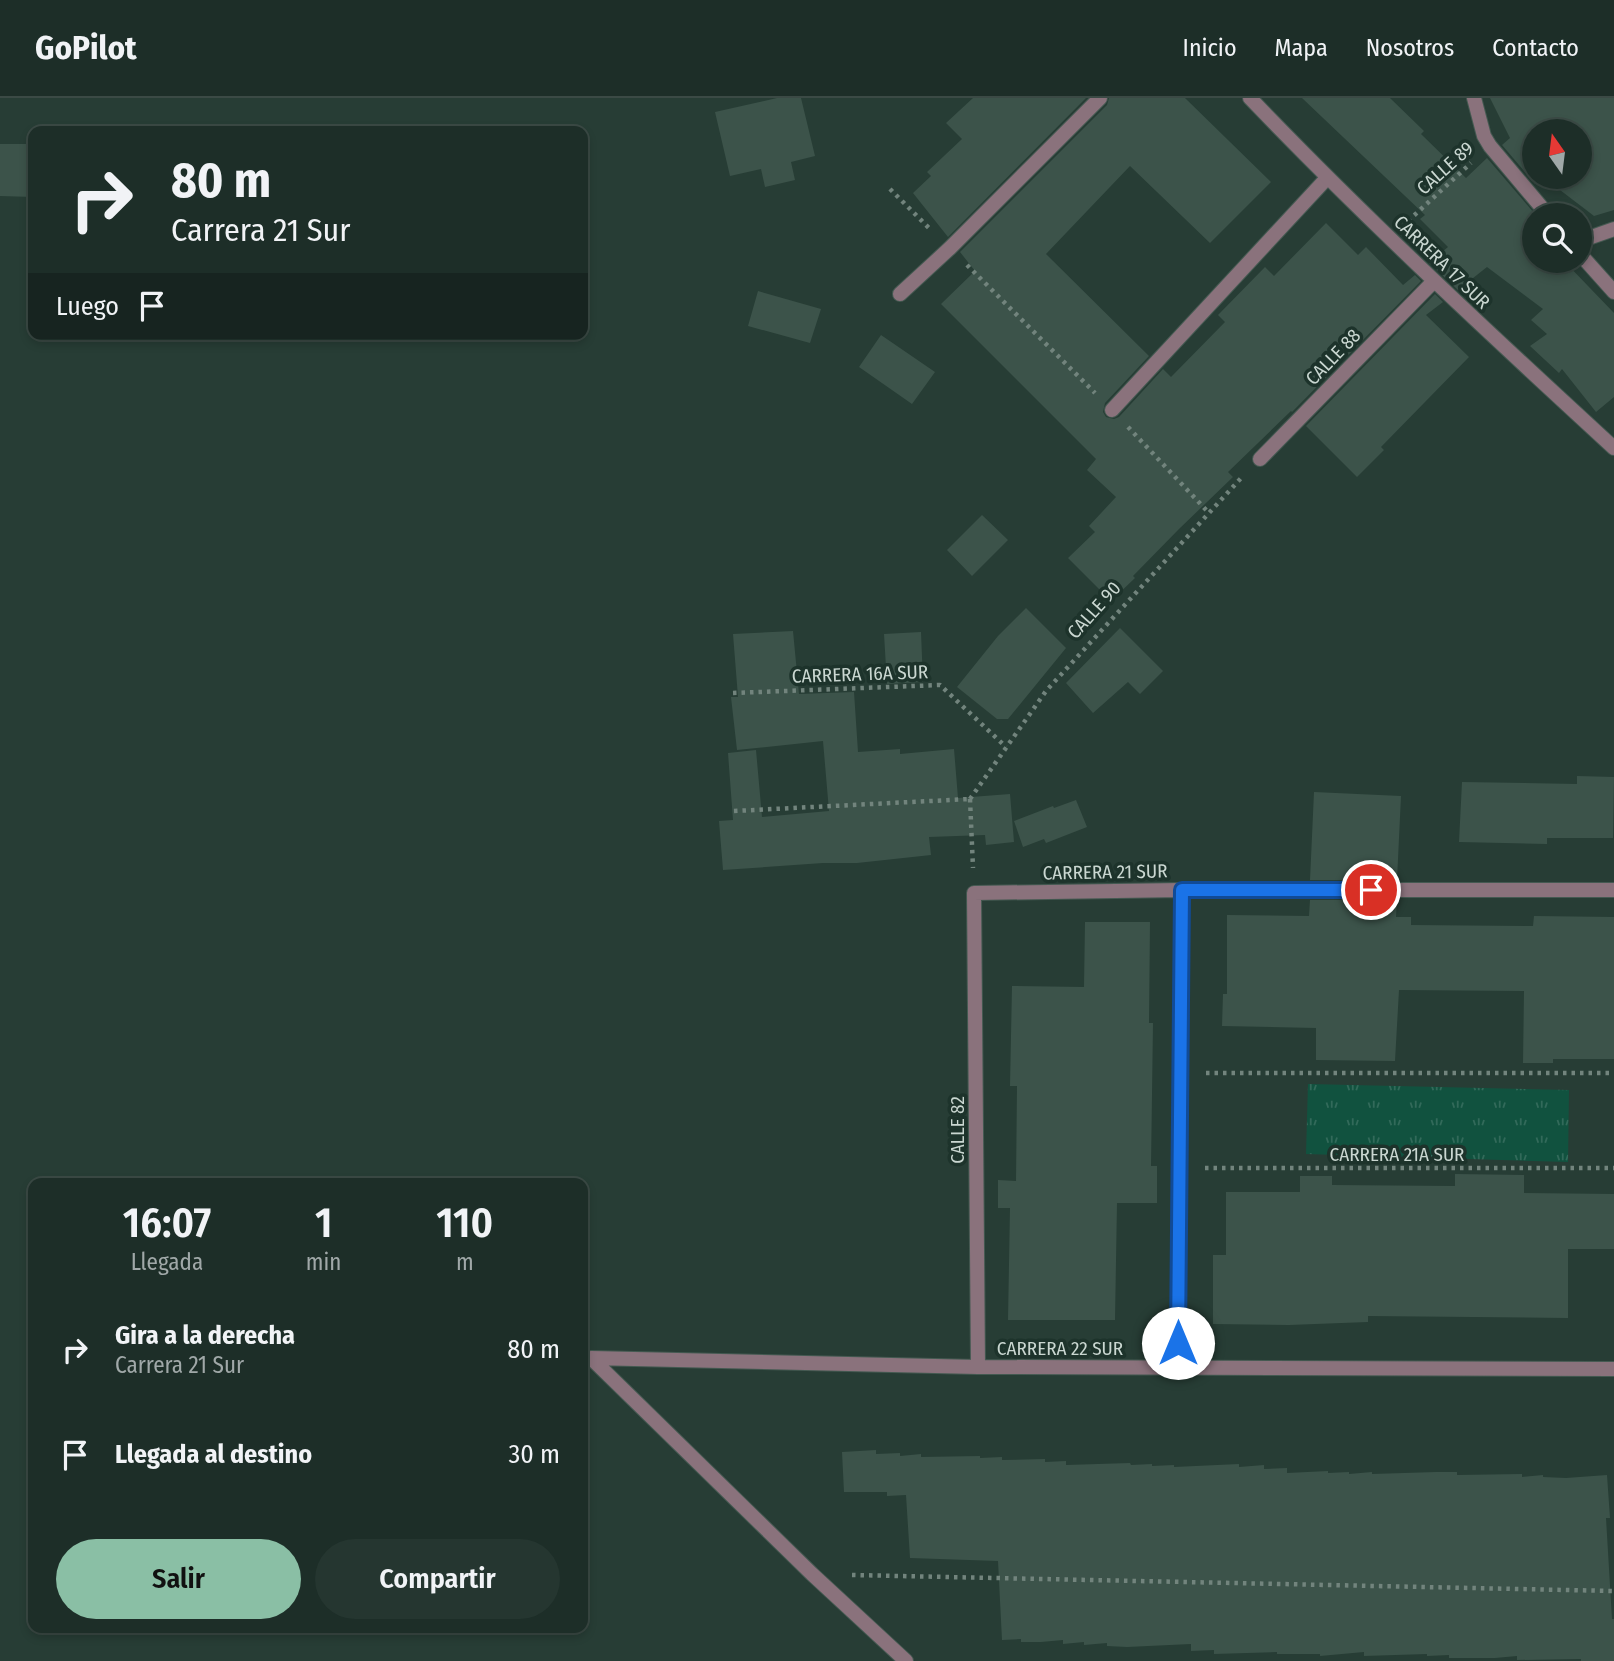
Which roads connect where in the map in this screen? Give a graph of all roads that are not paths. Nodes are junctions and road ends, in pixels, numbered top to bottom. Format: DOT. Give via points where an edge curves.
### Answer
graph roads {
  1 [pos="1100,98"];
  2 [pos="1250,98"];
  3 [pos="1474,98"];
  4 [pos="1327,178"];
  5 [pos="1538,203"];
  6 [pos="1614,229"];
  7 [pos="1592,237"];
  8 [pos="1592,267"];
  9 [pos="1433,282"];
  10 [pos="1614,292"];
  11 [pos="900,294"];
  12 [pos="1112,410"];
  13 [pos="1614,448"];
  14 [pos="1260,458"];
  15 [pos="1182,890"];
  16 [pos="1614,890"];
  17 [pos="974,893"];
  18 [pos="978,1367"];
  19 [pos="1178,1368"];
  20 [pos="1614,1369"];
  21 [pos="906,1661"];
  1 -- 11 [label="street"];
  2 -- 4 [label="street, CARRERA 17 SUR"];
  3 -- 5 [label="street" via="1490,146"];
  4 -- 9 [label="street, CARRERA 17 SUR"];
  4 -- 12 [label="street"];
  6 -- 7 [label="street"];
  8 -- 10 [label="street"];
  9 -- 13 [label="street, CARRERA 17 SUR"];
  9 -- 14 [label="street, CALLE 88"];
  15 -- 16 [label="street, CARRERA 21 SUR"];
  15 -- 17 [label="street, CARRERA 21 SUR"];
  15 -- 19 [label="street"];
  17 -- 18 [label="street, CALLE 82"];
  18 -- 19 [label="street, CARRERA 22 SUR"];
  18 -- 21 [label="street, CARRERA 22 SUR" via="591,1358"];
  19 -- 20 [label="street, CARRERA 22 SUR"];
}
